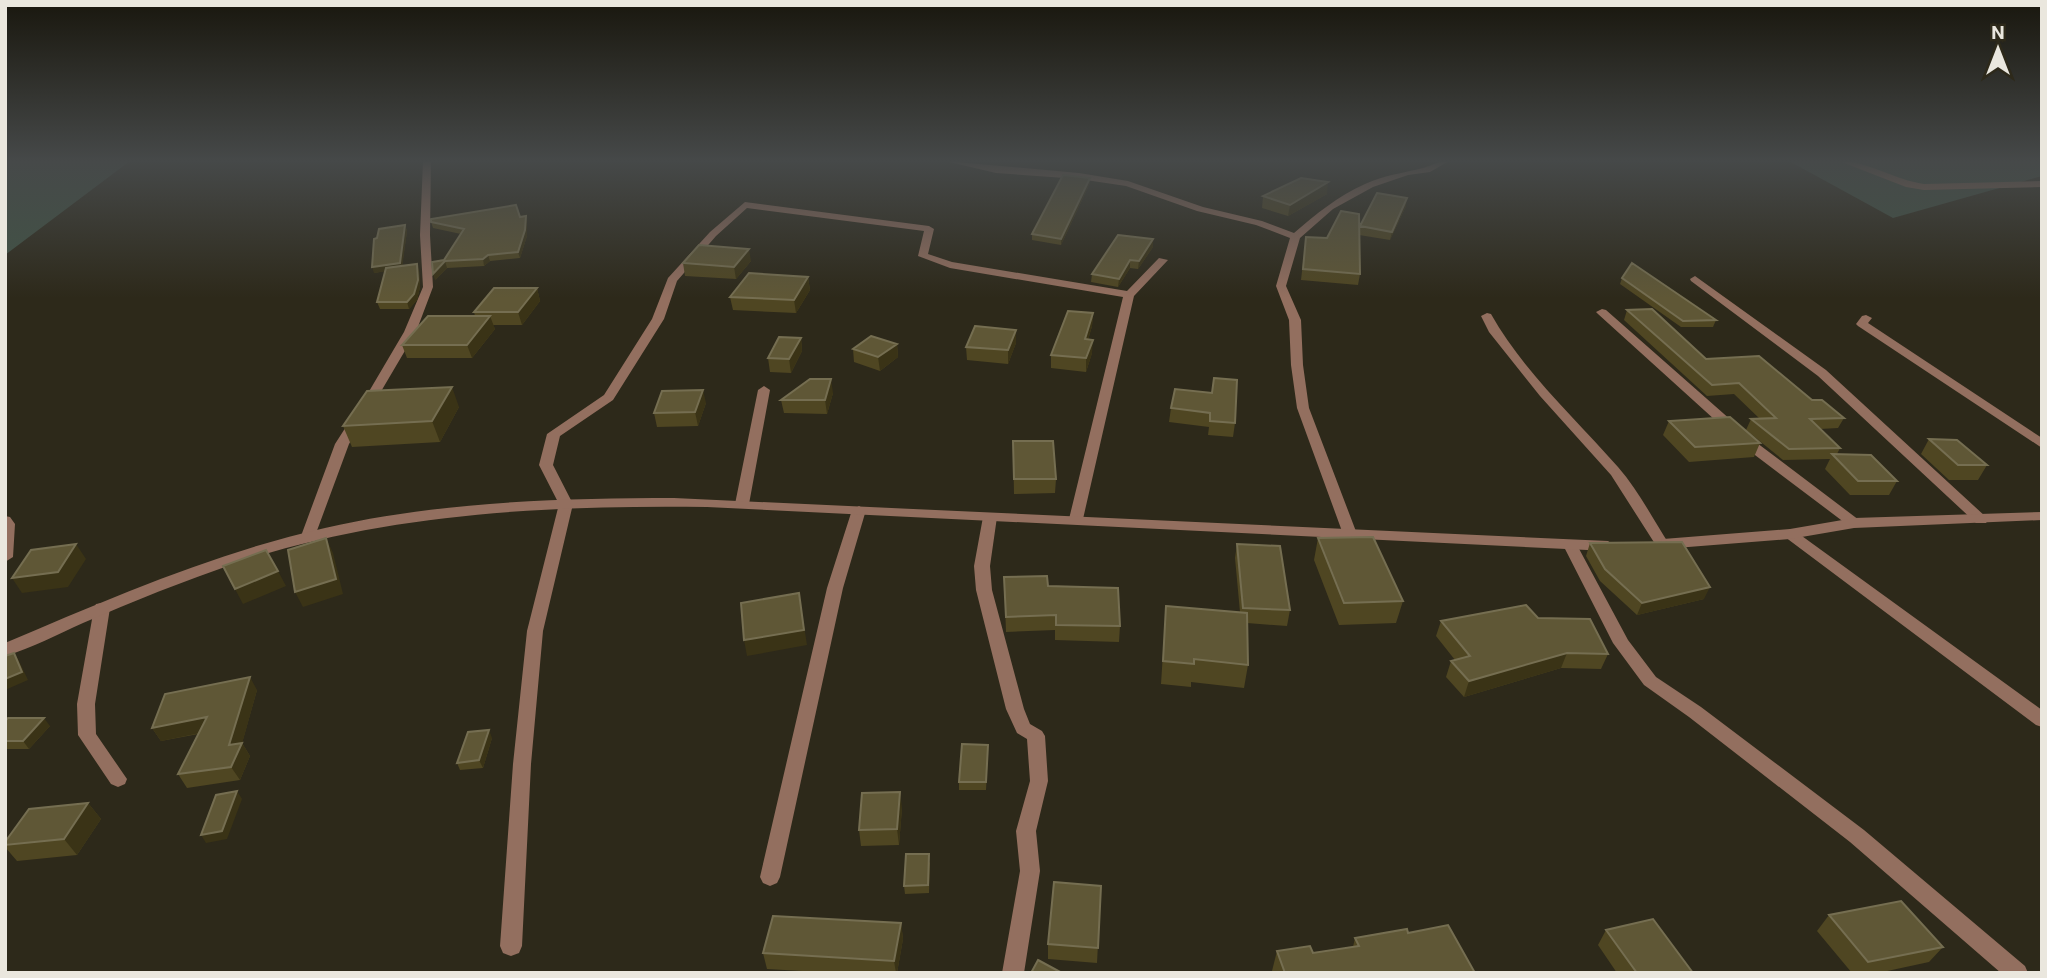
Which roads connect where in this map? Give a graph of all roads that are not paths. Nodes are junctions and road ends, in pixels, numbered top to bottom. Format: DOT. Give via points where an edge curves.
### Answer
graph roads {
  1 [pos="426,207"];
  2 [pos="743,207"];
  3 [pos="758,207"];
  4 [pos="1193,207"];
  5 [pos="1332,207"];
  6 [pos="1295,237"];
  7 [pos="1163,260"];
  8 [pos="1695,279"];
  9 [pos="1129,295"];
  10 [pos="1602,312"];
  11 [pos="1487,316"];
  12 [pos="1866,318"];
  13 [pos="764,390"];
  14 [pos="2042,444"];
  15 [pos="566,504"];
  16 [pos="742,504"];
  17 [pos="859,510"];
  18 [pos="2042,516"];
  19 [pos="990,517"];
  20 [pos="1076,519"];
  21 [pos="5,520"];
  22 [pos="1980,520"];
  23 [pos="1854,523"];
  24 [pos="1350,534"];
  25 [pos="1790,534"];
  26 [pos="308,536"];
  27 [pos="1662,544"];
  28 [pos="1570,545"];
  29 [pos="5,557"];
  30 [pos="102,608"];
  31 [pos="5,650"];
  32 [pos="2042,719"];
  33 [pos="118,779"];
  34 [pos="770,877"];
  35 [pos="511,946"];
  36 [pos="1013,973"];
  37 [pos="2017,973"];
  1 -- 26 [label="street" via="428,287 424,301 342,444"];
  2 -- 15 [label="street" via="672,280 658,319 609,397 554,434 546,465"];
  3 -- 9 [label="street" via="929,229 923,256 950,265"];
  4 -- 6 [label="street"];
  5 -- 6 [label="street"];
  6 -- 24 [label="street" via="1281,286 1295,320 1303,408"];
  7 -- 9 [label="street"];
  8 -- 22 [label="street" via="1822,373"];
  9 -- 20 [label="street"];
  10 -- 23 [label="street" via="1752,446"];
  11 -- 27 [label="street" via="1493,330 1544,393 1616,473"];
  12 -- 14 [label="street" via="1862,324"];
  13 -- 16 [label="street"];
  15 -- 16 [label="street"];
  15 -- 26 [label="street" via="407,518"];
  15 -- 35 [label="street" via="535,631"];
  16 -- 17 [label="street"];
  17 -- 19 [label="street"];
  17 -- 34 [label="street" via="835,588"];
  18 -- 22 [label="street"];
  19 -- 20 [label="street"];
  19 -- 36 [label="street" via="982,566 984,590 1015,709 1023,728 1036,736 1039,781 1026,831 1030,871"];
  20 -- 24 [label="street"];
  21 -- 29 [label="street"];
  22 -- 23 [label="street"];
  23 -- 25 [label="street"];
  24 -- 28 [label="street"];
  25 -- 27 [label="street"];
  25 -- 32 [label="street"];
  26 -- 30 [label="street"];
  27 -- 28 [label="street"];
  28 -- 37 [label="street" via="1621,643 1650,681 1857,836"];
  30 -- 31 [label="street"];
  30 -- 33 [label="street" via="86,704 87,735"];
}
